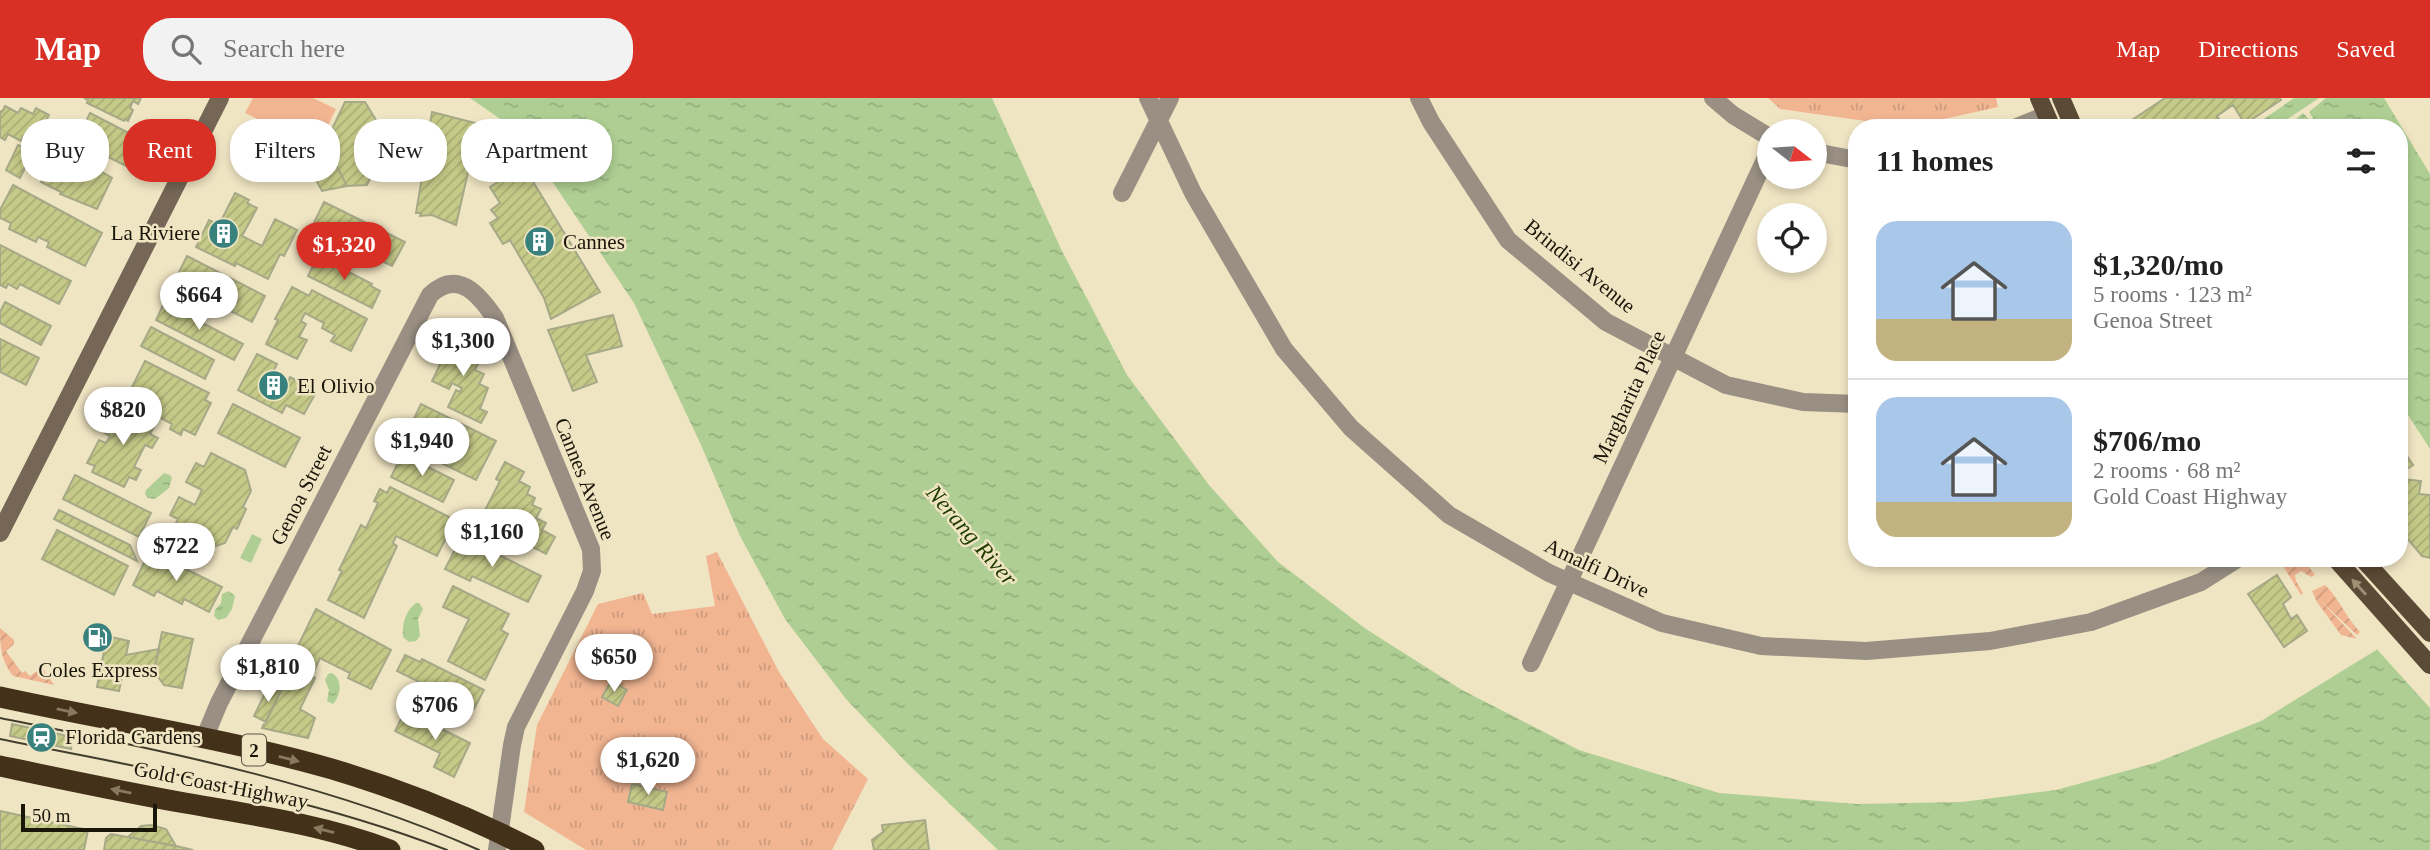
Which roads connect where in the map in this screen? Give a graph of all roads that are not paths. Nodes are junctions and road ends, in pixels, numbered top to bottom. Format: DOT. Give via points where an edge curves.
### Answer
graph roads {
  1 [pos="219,98"];
  2 [pos="1148,98"];
  3 [pos="1170,98"];
  4 [pos="1419,98"];
  5 [pos="1713,98"];
  6 [pos="2039,98"];
  7 [pos="2061,98"];
  8 [pos="2048,119"];
  9 [pos="2070,119"];
  10 [pos="1158,121"];
  11 [pos="1757,130"];
  12 [pos="1827,154"];
  13 [pos="1848,158"];
  14 [pos="1757,177"];
  15 [pos="1122,193"];
  16 [pos="450,282"];
  17 [pos="1673,357"];
  18 [pos="1848,404"];
  19 [pos="0,533"];
  20 [pos="2225,567"];
  21 [pos="2342,567"];
  22 [pos="2370,567"];
  23 [pos="1568,582"];
  24 [pos="2430,633"];
  25 [pos="1531,663"];
  26 [pos="2430,665"];
  27 [pos="0,697"];
  28 [pos="204,739"];
  29 [pos="0,766"];
  30 [pos="498,841"];
  31 [pos="390,850"];
  32 [pos="534,850"];
  1 -- 19 [label="street"];
  2 -- 10 [label="street, Amalfi Drive"];
  3 -- 10 [label="street"];
  4 -- 17 [label="street, Brindisi Avenue" via="1508,240 1606,322"];
  5 -- 11 [label="street"];
  6 -- 8 [label="main road"];
  7 -- 9 [label="main road"];
  10 -- 15 [label="street"];
  10 -- 23 [label="street, Amalfi Drive" via="1193,194 1284,349 1351,428 1449,515"];
  12 -- 13 [label="street"];
  14 -- 17 [label="street, Margharita Place"];
  16 -- 28 [label="street, Genoa Street" via="429,295"];
  16 -- 30 [label="street, Cannes Avenue" via="471,290 495,318 593,562 590,579 516,727"];
  17 -- 18 [label="street, Brindisi Avenue" via="1726,385 1804,402"];
  17 -- 23 [label="street, Margharita Place"];
  20 -- 23 [label="street, Amalfi Drive" via="2201,582 2091,622 1990,641 1866,652 1761,646 1674,626"];
  26 -- 21 [label="main road, one-way"];
  22 -- 24 [label="main road"];
  23 -- 25 [label="street, Margharita Place"];
  27 -- 28 [label="highway, Gold Coast Highway / 2, one-way"];
  28 -- 30 [label="highway, Gold Coast Highway / 2, one-way" via="330,769 437,806"];
  31 -- 29 [label="highway, Gold Coast Highway, one-way" via="296,823"];
  30 -- 32 [label="highway, Gold Coast Highway / 2"];
}
